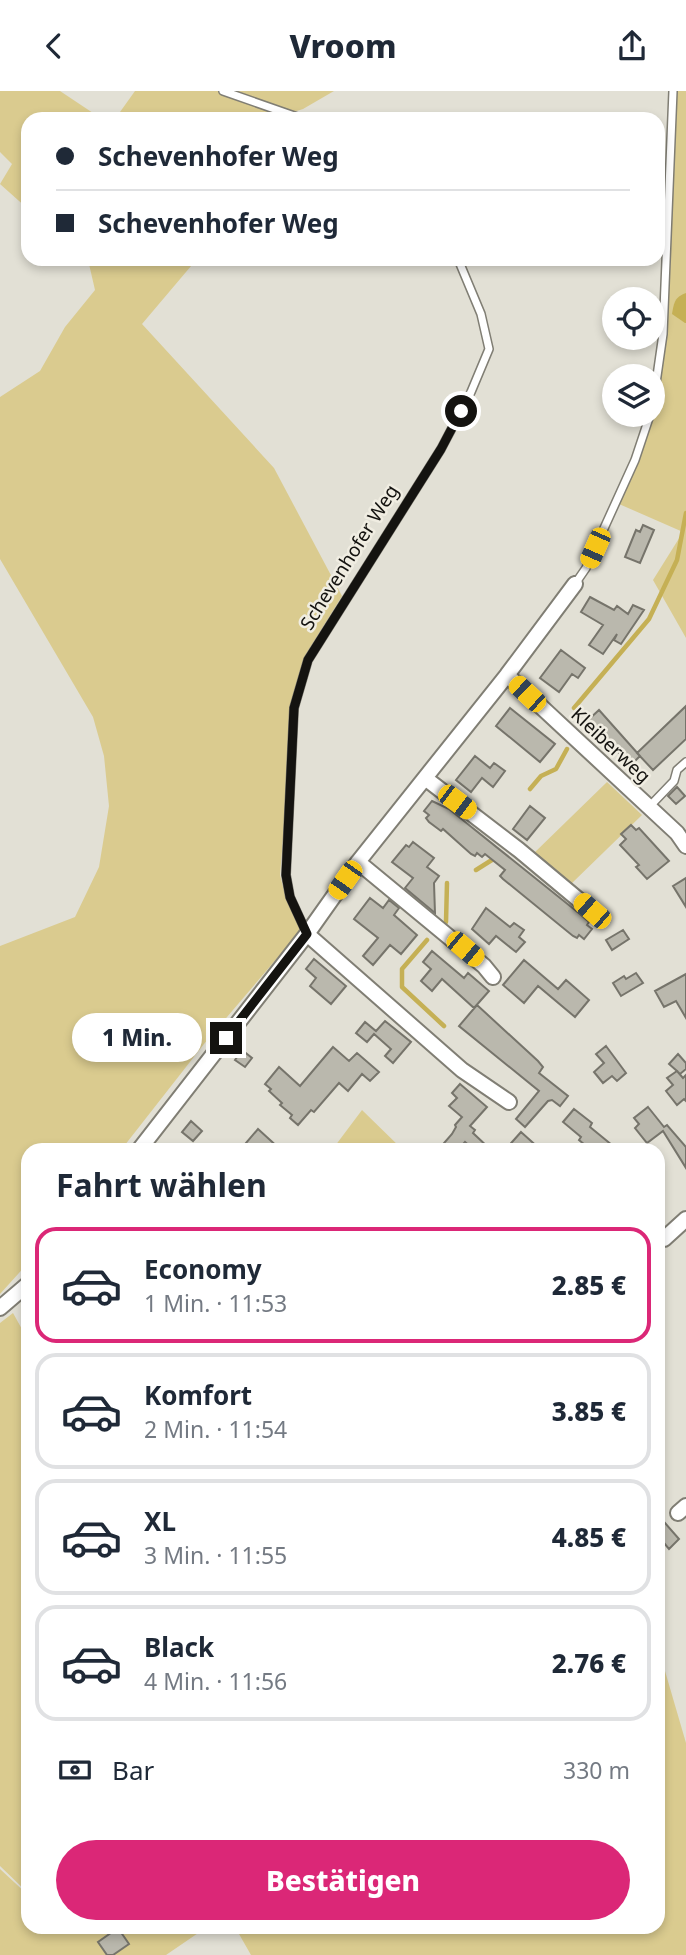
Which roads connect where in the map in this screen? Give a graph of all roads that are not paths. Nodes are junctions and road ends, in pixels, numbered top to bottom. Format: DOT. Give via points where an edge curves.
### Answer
graph roads {
  1 [pos="223,91"];
  2 [pos="673,91"];
  3 [pos="283,112"];
  4 [pos="461,266"];
  5 [pos="659,364"];
  6 [pos="646,427"];
  7 [pos="575,584"];
  8 [pos="507,675"];
  9 [pos="686,762"];
  10 [pos="425,778"];
  11 [pos="649,807"];
  12 [pos="686,846"];
  13 [pos="358,862"];
  14 [pos="592,911"];
  15 [pos="307,934"];
  16 [pos="493,977"];
  17 [pos="509,1102"];
  18 [pos="144,1143"];
  19 [pos="686,1219"];
  20 [pos="665,1238"];
  21 [pos="21,1290"];
  22 [pos="0,1308"];
  1 -- 3 [label="lane"];
  2 -- 5 [label="lane"];
  4 -- 15 [label="lane, Schevenhofer Weg" via="481,314 489,349 441,449 308,660 294,708 286,875 290,897"];
  6 -- 7 [label="lane" via="635,460"];
  7 -- 8 [label="street"];
  8 -- 10 [label="street"];
  8 -- 11 [label="street, Kleiberweg"];
  9 -- 11 [label="lane"];
  10 -- 13 [label="street"];
  10 -- 14 [label="street"];
  11 -- 12 [label="street, Kleiberweg"];
  13 -- 15 [label="street"];
  13 -- 16 [label="street"];
  15 -- 17 [label="street, Schevenhofer Weg" via="462,1070"];
  15 -- 18 [label="street"];
  19 -- 20 [label="street"];
  21 -- 22 [label="street"];
}
